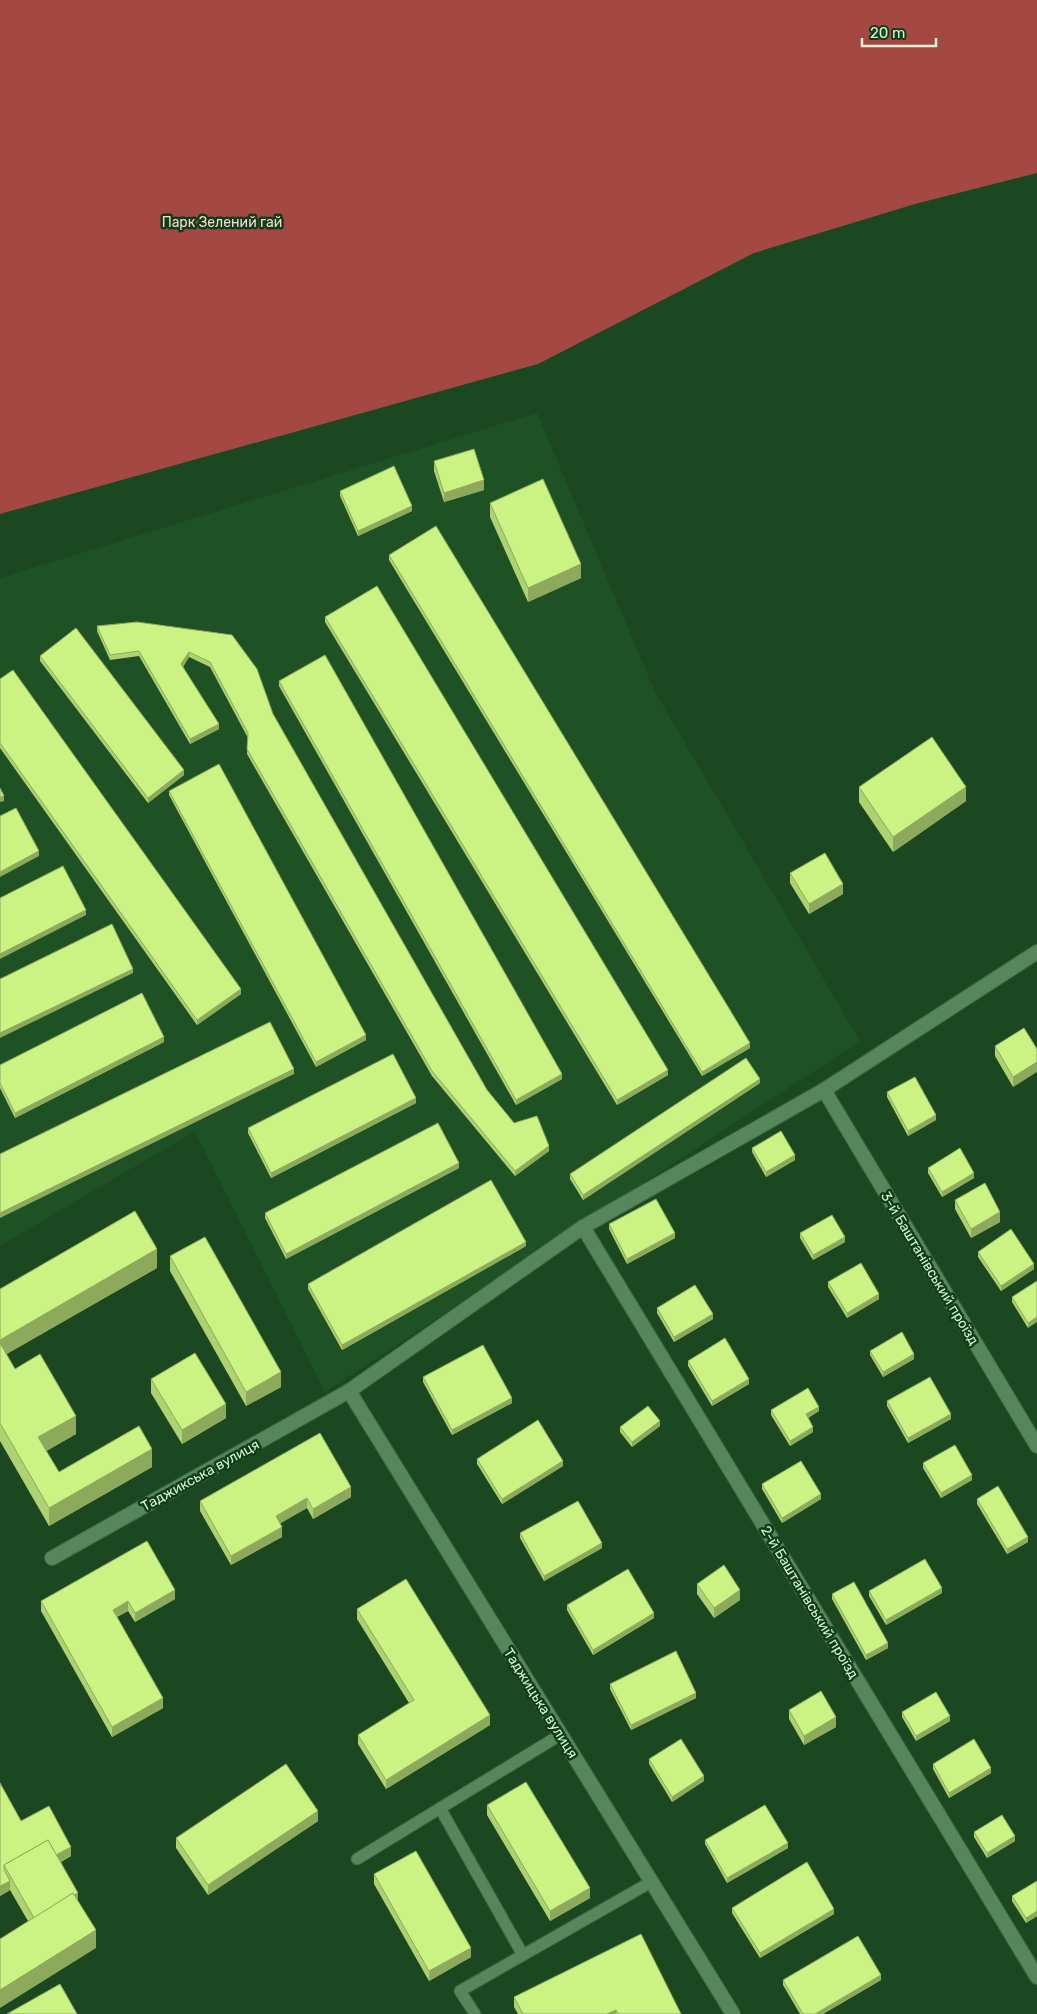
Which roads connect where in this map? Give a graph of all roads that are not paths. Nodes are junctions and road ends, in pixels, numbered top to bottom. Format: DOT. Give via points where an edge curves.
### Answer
graph roads {
  1 [pos="1037,952"];
  2 [pos="824,1090"];
  3 [pos="583,1227"];
  4 [pos="348,1392"];
  5 [pos="1037,1446"];
  6 [pos="52,1558"];
  7 [pos="560,1735"];
  8 [pos="440,1808"];
  9 [pos="357,1858"];
  10 [pos="651,1882"];
  11 [pos="523,1955"];
  12 [pos="1037,1977"];
  13 [pos="475,2014"];
  14 [pos="733,2014"];
  1 -- 2 [label="street, Таджикська вулиця"];
  2 -- 3 [label="street, Таджикська вулиця"];
  2 -- 5 [label="street, 3-й Баштанівський проїзд"];
  3 -- 4 [label="street, Таджикська вулиця"];
  3 -- 12 [label="street, 2-й Баштанівський проїзд"];
  4 -- 6 [label="street, Таджикська вулиця"];
  4 -- 7 [label="street, Таджицька вулиця"];
  7 -- 8 [label="lane"];
  7 -- 10 [label="street, Таджицька вулиця"];
  8 -- 9 [label="lane"];
  8 -- 11 [label="lane"];
  10 -- 11 [label="lane"];
  10 -- 14 [label="street, Таджицька вулиця"];
  11 -- 13 [label="lane" via="460,1991"];
}
